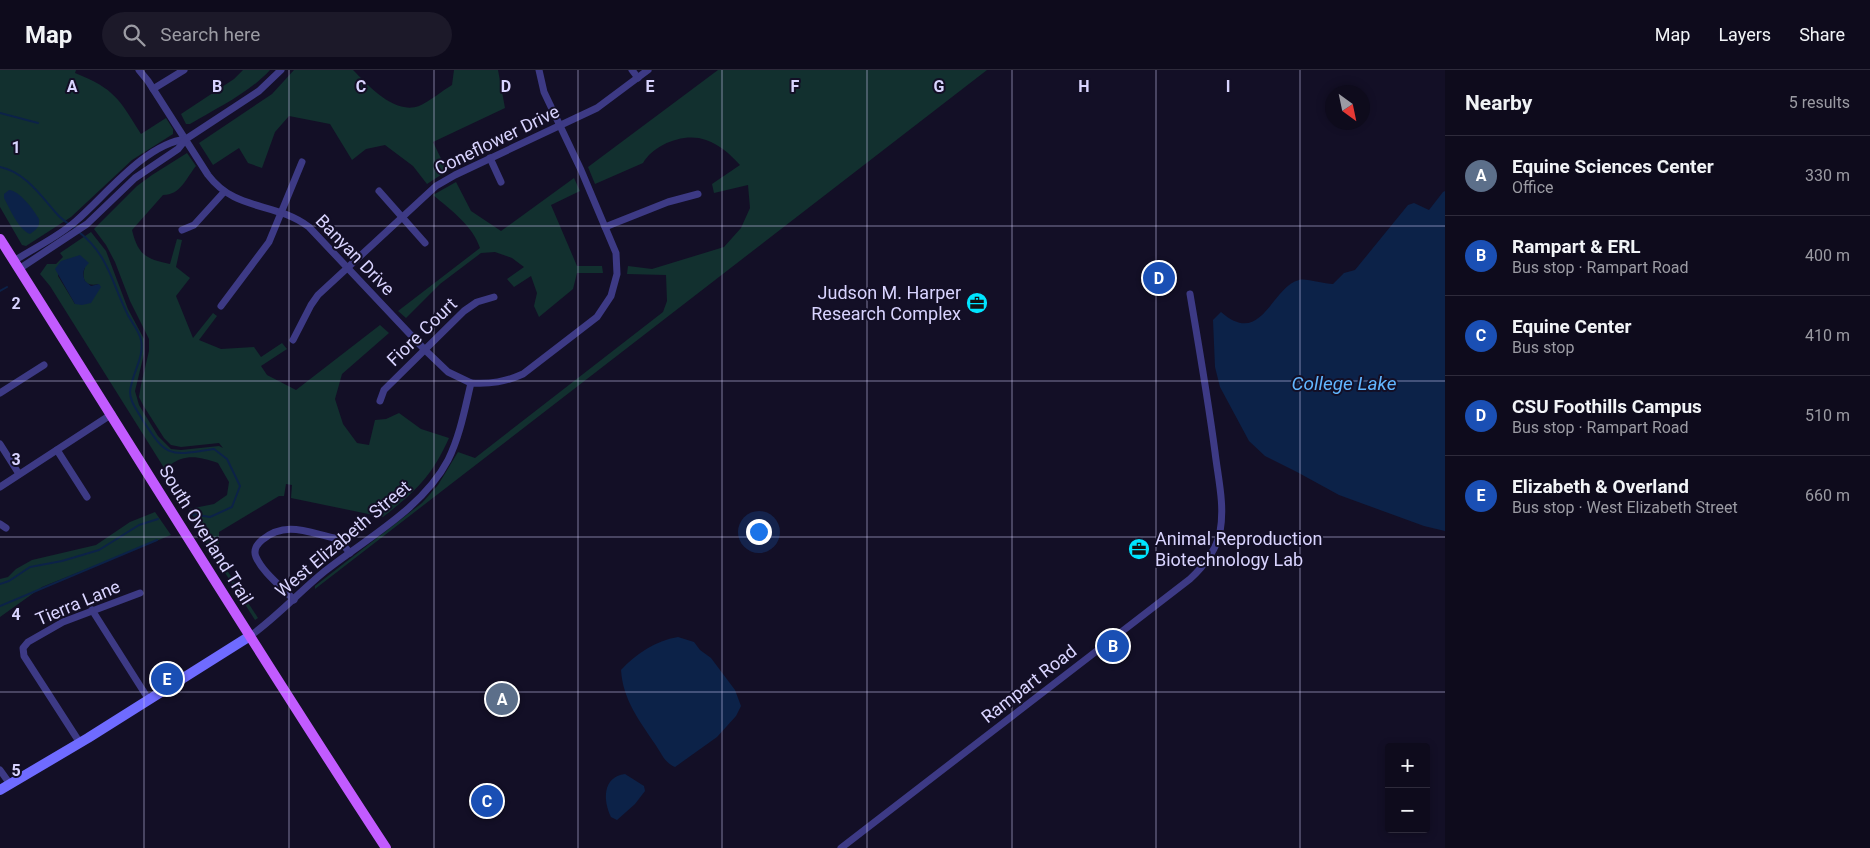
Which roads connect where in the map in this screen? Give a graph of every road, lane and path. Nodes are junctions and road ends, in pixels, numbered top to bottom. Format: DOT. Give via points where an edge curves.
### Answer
graph roads {
  1 [pos="139,70"];
  2 [pos="184,70"];
  3 [pos="281,70"];
  4 [pos="539,70"];
  5 [pos="632,70"];
  6 [pos="648,70"];
  7 [pos="638,78"];
  8 [pos="153,89"];
  9 [pos="559,125"];
  10 [pos="186,139"];
  11 [pos="490,158"];
  12 [pos="302,162"];
  13 [pos="501,182"];
  14 [pos="379,191"];
  15 [pos="224,192"];
  16 [pos="698,194"];
  17 [pos="282,212"];
  18 [pos="81,216"];
  19 [pos="401,217"];
  20 [pos="87,224"];
  21 [pos="605,228"];
  22 [pos="182,230"];
  23 [pos="0,239"];
  24 [pos="425,243"];
  25 [pos="17,265"];
  26 [pos="347,268"];
  27 [pos="1190,294"];
  28 [pos="494,296"];
  29 [pos="221,306"];
  30 [pos="293,340"];
  31 [pos="424,348"];
  32 [pos="44,365"];
  33 [pos="471,383"];
  34 [pos="0,393"];
  35 [pos="380,401"];
  36 [pos="112,414"];
  37 [pos="0,444"];
  38 [pos="57,450"];
  39 [pos="19,474"];
  40 [pos="0,487"];
  41 [pos="87,497"];
  42 [pos="350,553"];
  43 [pos="140,593"];
  44 [pos="294,600"];
  45 [pos="92,610"];
  46 [pos="250,636"];
  47 [pos="149,700"];
  48 [pos="80,743"];
  49 [pos="0,770"];
  50 [pos="10,784"];
  51 [pos="0,790"];
  52 [pos="386,848"];
  53 [pos="841,848"];
  1 -- 8 [label="street, Banyan Drive"];
  2 -- 8 [label="street"];
  3 -- 10 [label="street" via="259,91"];
  4 -- 9 [label="street" via="544,92"];
  5 -- 7 [label="street"];
  6 -- 7 [label="street, Coneflower Drive"];
  7 -- 9 [label="street, Coneflower Drive" via="602,104"];
  8 -- 10 [label="street, Banyan Drive"];
  9 -- 11 [label="street, Coneflower Drive"];
  9 -- 21 [label="street"];
  10 -- 15 [label="street, Banyan Drive" via="208,175"];
  10 -- 18 [label="street" via="174,141 143,159"];
  10 -- 20 [label="street" via="178,149 134,178"];
  11 -- 13 [label="street"];
  11 -- 19 [label="street, Coneflower Drive" via="436,186"];
  12 -- 17 [label="street"];
  14 -- 19 [label="street"];
  15 -- 17 [label="street, Banyan Drive" via="245,203"];
  15 -- 22 [label="street" via="194,225"];
  16 -- 21 [label="street" via="668,202"];
  17 -- 26 [label="street, Banyan Drive" via="309,226"];
  17 -- 29 [label="street" via="264,252"];
  18 -- 20 [label="street"];
  18 -- 25 [label="street"];
  19 -- 24 [label="street"];
  19 -- 26 [label="street, Coneflower Drive"];
  20 -- 25 [label="street"];
  21 -- 33 [label="street" via="616,253 617,274 611,296 597,317 523,374 495,384"];
  23 -- 25 [label="main road, South Overland Trail"];
  25 -- 36 [label="main road, South Overland Trail"];
  26 -- 30 [label="street, Coneflower Drive" via="318,295"];
  26 -- 31 [label="street, Banyan Drive"];
  27 -- 53 [label="street, Rampart Road" via="1221,500 1220,533 1210,556 1190,579"];
  28 -- 31 [label="street, Fiore Court" via="464,311"];
  31 -- 33 [label="street, Banyan Drive" via="448,372"];
  31 -- 35 [label="street, Fiore Court" via="384,390"];
  32 -- 34 [label="street"];
  33 -- 42 [label="street, West Elizabeth Street" via="457,438 440,475 412,506"];
  36 -- 38 [label="street"];
  36 -- 46 [label="main road, South Overland Trail"];
  37 -- 39 [label="street"];
  38 -- 39 [label="street"];
  38 -- 41 [label="street"];
  39 -- 40 [label="street"];
  42 -- 44 [label="street, West Elizabeth Street" via="317,577"];
  42 -- 44 [label="street" via="334,538 286,528 271,532 258,544 255,555"];
  43 -- 45 [label="street, Tierra Lane"];
  44 -- 46 [label="street, West Elizabeth Street"];
  45 -- 47 [label="street"];
  45 -- 48 [label="street, Tierra Lane" via="28,642 23,653"];
  46 -- 47 [label="main road, West Elizabeth Street"];
  46 -- 52 [label="main road, South Overland Trail"];
  47 -- 48 [label="main road, West Elizabeth Street"];
  48 -- 50 [label="main road, West Elizabeth Street"];
  49 -- 50 [label="street"];
  50 -- 51 [label="main road, West Elizabeth Street"];
}
